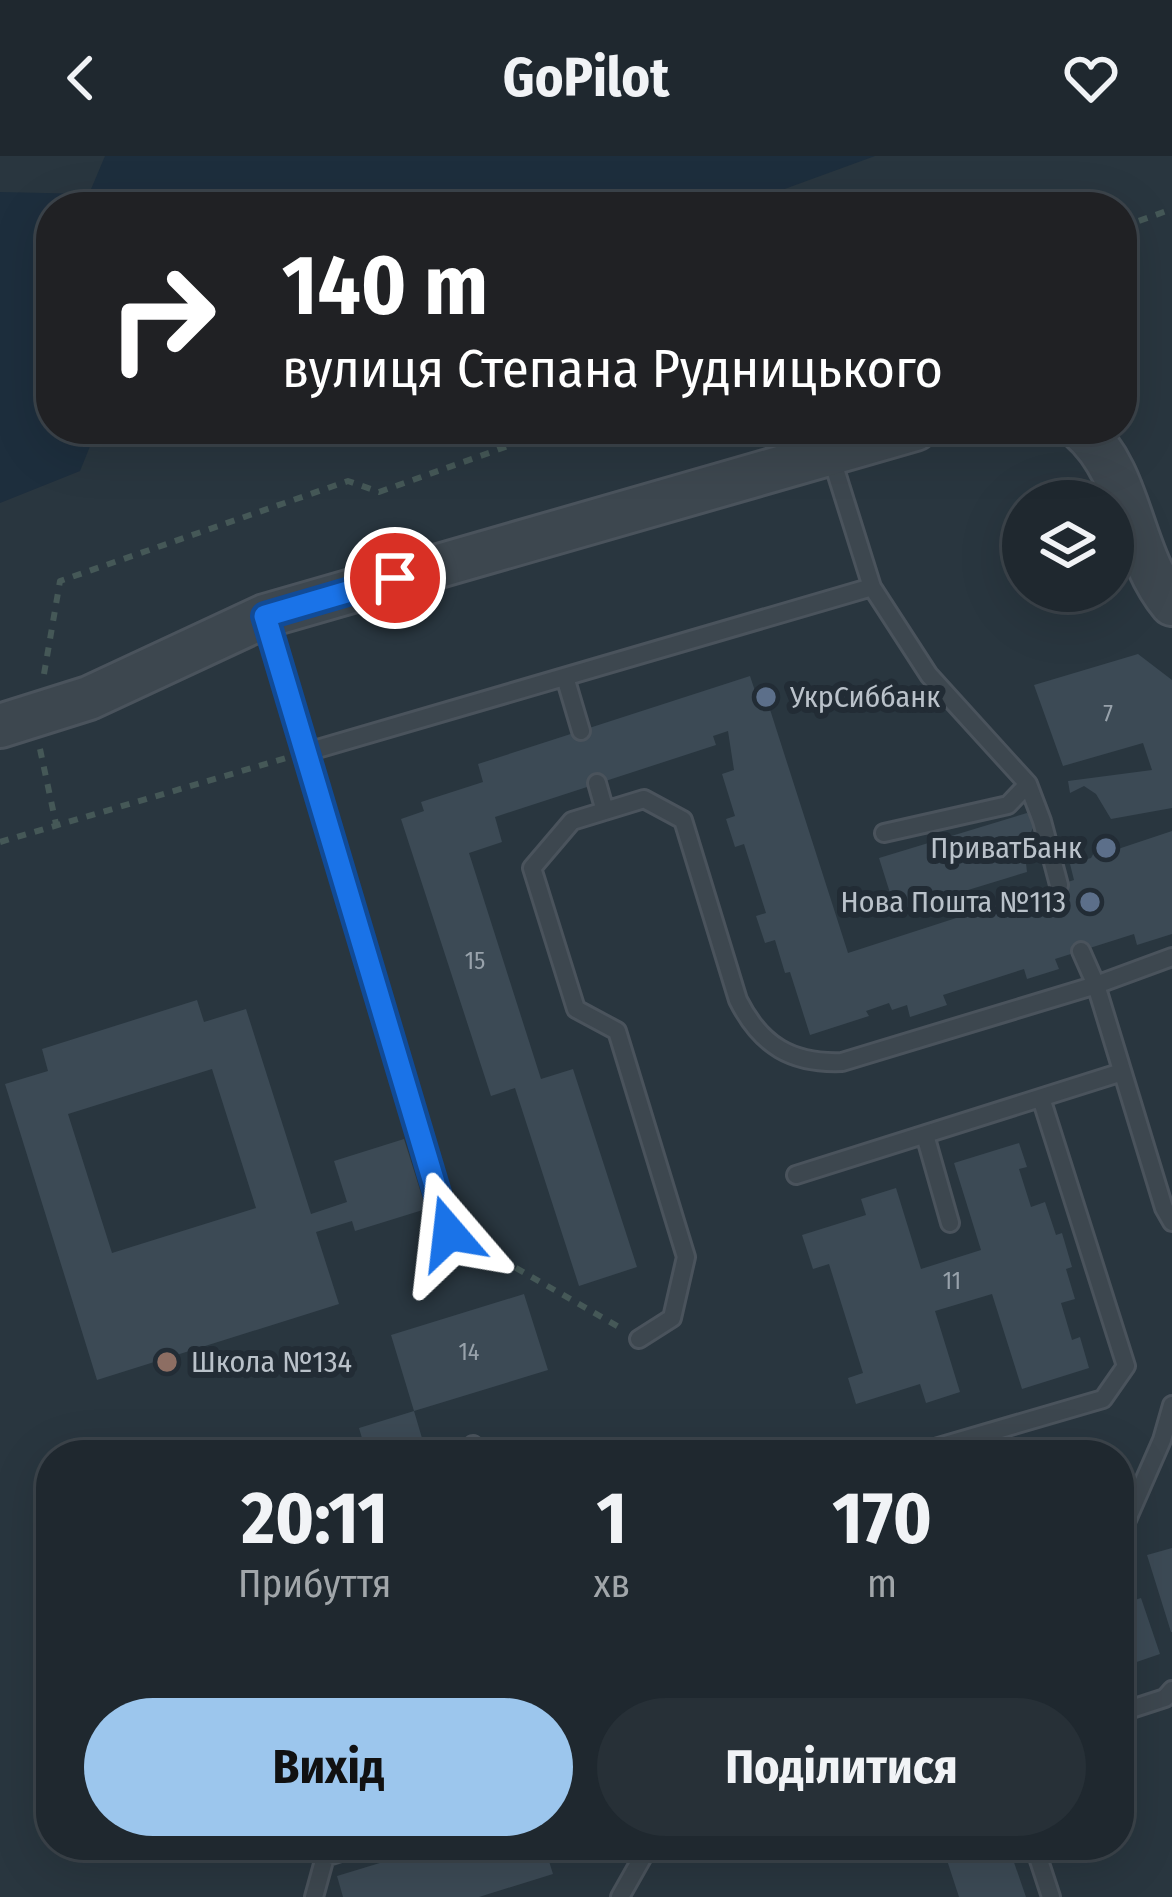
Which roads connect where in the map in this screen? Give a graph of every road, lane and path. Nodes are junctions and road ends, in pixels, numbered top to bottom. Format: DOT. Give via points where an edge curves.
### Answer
graph roads {
  1 [pos="1172,209"];
  2 [pos="1137,222"];
  3 [pos="514,444"];
  4 [pos="860,444"];
  5 [pos="1094,444"];
  6 [pos="830,452"];
  7 [pos="872,586"];
  8 [pos="1172,604"];
  9 [pos="265,616"];
  10 [pos="565,677"];
  11 [pos="26,681"];
  12 [pos="0,726"];
  13 [pos="581,730"];
  14 [pos="307,752"];
  15 [pos="597,784"];
  16 [pos="1028,784"];
  17 [pos="605,811"];
  18 [pos="884,832"];
  19 [pos="0,842"];
  20 [pos="1059,885"];
  21 [pos="1081,951"];
  22 [pos="1172,957"];
  23 [pos="1096,985"];
  24 [pos="1123,1072"];
  25 [pos="1041,1098"];
  26 [pos="925,1135"];
  27 [pos="796,1175"];
  28 [pos="1172,1222"];
  29 [pos="950,1223"];
  30 [pos="449,1233"];
  31 [pos="639,1339"];
  32 [pos="1172,1405"];
  33 [pos="962,1440"];
  34 [pos="1134,1504"];
  35 [pos="1172,1690"];
  36 [pos="1134,1709"];
  37 [pos="324,1860"];
  38 [pos="641,1860"];
  39 [pos="1039,1860"];
  40 [pos="314,1897"];
  41 [pos="620,1897"];
  42 [pos="1051,1897"];
  1 -- 2 [label="path"];
  3 -- 11 [label="path" via="380,492 348,481 60,581 43,675"];
  4 -- 6 [label="street"];
  5 -- 8 [label="street"];
  6 -- 7 [label="lane"];
  6 -- 9 [label="street"];
  7 -- 10 [label="lane"];
  7 -- 16 [label="lane" via="929,675"];
  9 -- 12 [label="street" via="89,698"];
  9 -- 14 [label="lane"];
  10 -- 13 [label="lane"];
  10 -- 14 [label="lane"];
  14 -- 19 [label="path"];
  14 -- 30 [label="lane"];
  15 -- 17 [label="lane"];
  16 -- 18 [label="lane" via="1008,805"];
  16 -- 20 [label="lane"];
  17 -- 23 [label="lane" via="644,799 683,820 739,1000 759,1034 790,1057 842,1062"];
  17 -- 31 [label="lane" via="572,821 532,868 576,1009 617,1031 686,1257 672,1318"];
  21 -- 23 [label="lane"];
  22 -- 23 [label="lane"];
  23 -- 24 [label="lane"];
  24 -- 25 [label="lane"];
  24 -- 28 [label="lane"];
  25 -- 26 [label="lane"];
  25 -- 33 [label="lane" via="1126,1366 1102,1399"];
  26 -- 27 [label="lane"];
  26 -- 29 [label="lane"];
  30 -- 31 [label="path"];
  32 -- 34 [label="lane"];
  35 -- 36 [label="lane"];
  37 -- 40 [label="lane"];
  38 -- 41 [label="lane"];
  39 -- 42 [label="lane"];
}
